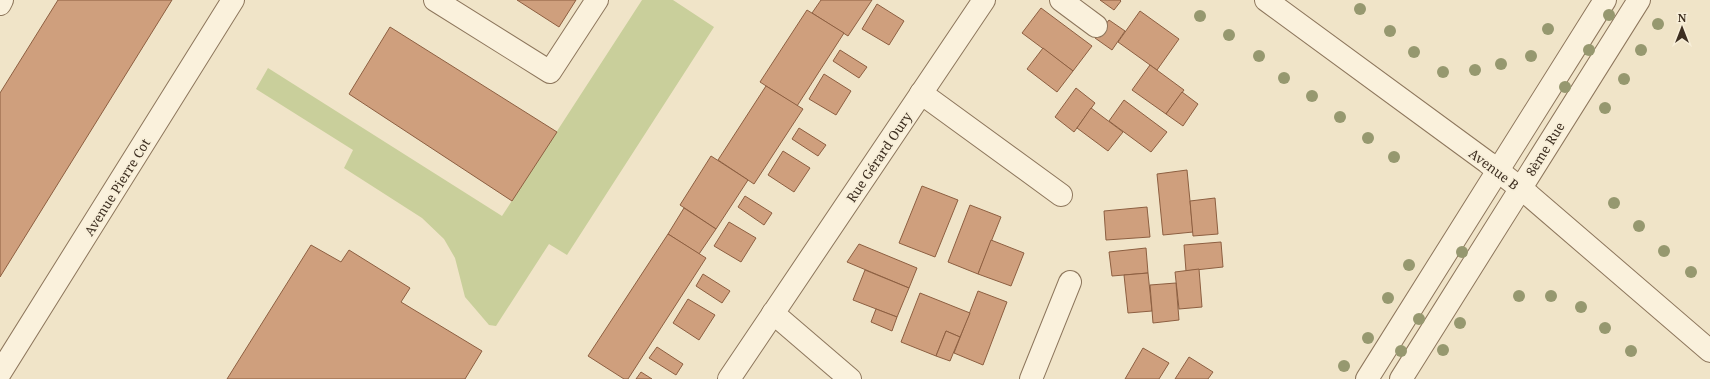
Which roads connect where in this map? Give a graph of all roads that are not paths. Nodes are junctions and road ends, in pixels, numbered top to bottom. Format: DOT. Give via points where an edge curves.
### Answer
graph roads {
  1 [pos="2,0"];
  2 [pos="233,0"];
  3 [pos="434,0"];
  4 [pos="597,0"];
  5 [pos="984,0"];
  6 [pos="1061,0"];
  7 [pos="1266,0"];
  8 [pos="1605,0"];
  9 [pos="1639,0"];
  10 [pos="0,4"];
  11 [pos="1096,26"];
  12 [pos="922,93"];
  13 [pos="1497,171"];
  14 [pos="1520,189"];
  15 [pos="1061,195"];
  16 [pos="1070,282"];
  17 [pos="773,313"];
  18 [pos="1710,351"];
  19 [pos="0,373"];
  20 [pos="729,379"];
  21 [pos="850,379"];
  22 [pos="1031,379"];
  23 [pos="1367,379"];
  24 [pos="1401,379"];
  1 -- 10 [label="street"];
  2 -- 19 [label="street, Avenue Pierre Cot"];
  3 -- 4 [label="street" via="550,72"];
  5 -- 12 [label="street, Rue Gérard Oury"];
  6 -- 11 [label="street"];
  7 -- 13 [label="street, Avenue B"];
  8 -- 13 [label="street"];
  9 -- 14 [label="street, 8ème Rue"];
  12 -- 15 [label="street"];
  12 -- 17 [label="street, Rue Gérard Oury"];
  13 -- 14 [label="street, Avenue B"];
  13 -- 23 [label="street"];
  14 -- 18 [label="street, Avenue B"];
  14 -- 24 [label="street, 8ème Rue"];
  16 -- 22 [label="street"];
  17 -- 20 [label="street, Rue Gérard Oury"];
  17 -- 21 [label="street"];
}
